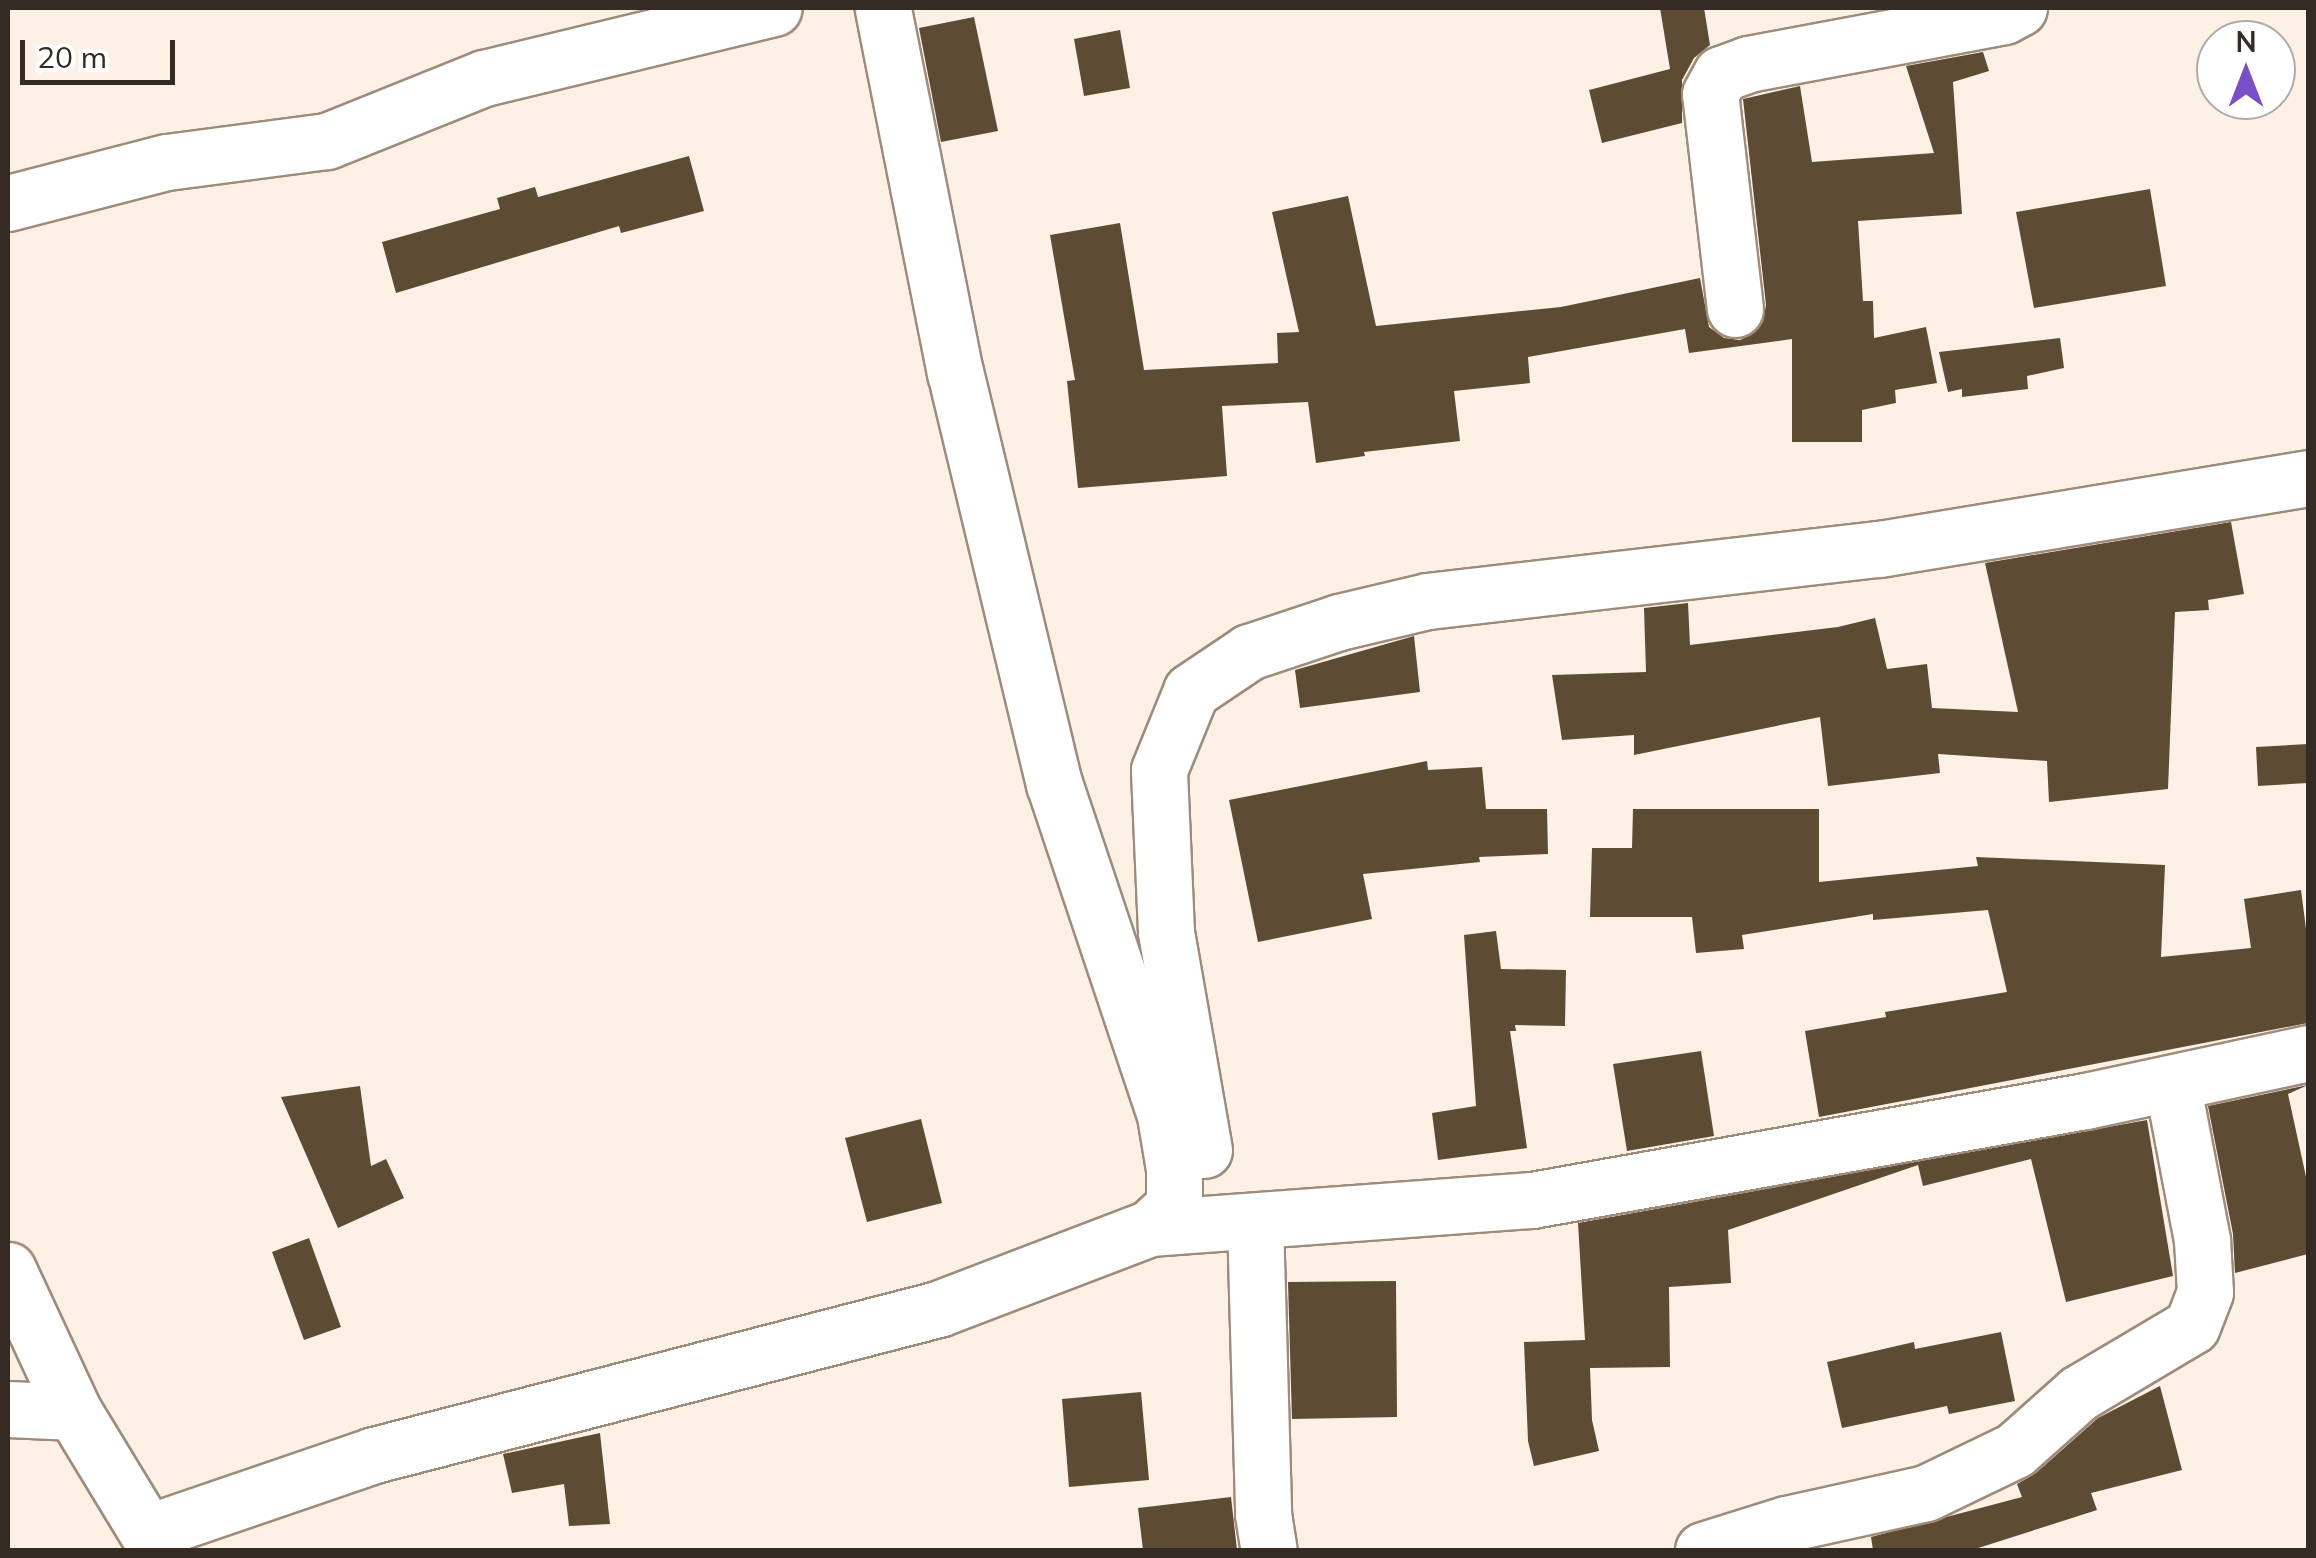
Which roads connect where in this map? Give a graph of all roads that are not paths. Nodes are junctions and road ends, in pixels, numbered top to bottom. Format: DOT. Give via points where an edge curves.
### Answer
graph roads {
  1 [pos="774,8"];
  2 [pos="883,8"];
  3 [pos="2009,10"];
  4 [pos="8,203"];
  5 [pos="1735,309"];
  6 [pos="2308,478"];
  7 [pos="2308,1053"];
  8 [pos="2172,1082"];
  9 [pos="1162,1217"];
  10 [pos="1255,1221"];
  11 [pos="8,1270"];
  12 [pos="8,1409"];
  13 [pos="74,1412"];
  14 [pos="154,1541"];
  15 [pos="1269,1550"];
  16 [pos="1704,1550"];
  1 -- 4 [label="street" via="484,78 327,141 167,162"];
  2 -- 9 [label="street" via="955,373 1054,784 1165,1114 1174,1169"];
  3 -- 5 [label="street" via="1722,74 1710,94"];
  6 -- 9 [label="street" via="1880,549 1428,601 1249,652 1191,691 1159,770 1166,932 1204,1138 1202,1181"];
  7 -- 8 [label="street"];
  8 -- 10 [label="street" via="1532,1200"];
  8 -- 16 [label="street" via="2202,1240 2205,1292 2192,1326 2079,1393 2015,1450 1926,1492"];
  9 -- 10 [label="street"];
  9 -- 14 [label="street" via="938,1309 374,1456"];
  10 -- 15 [label="street"];
  11 -- 13 [label="street"];
  12 -- 13 [label="street"];
  13 -- 14 [label="street"];
}
